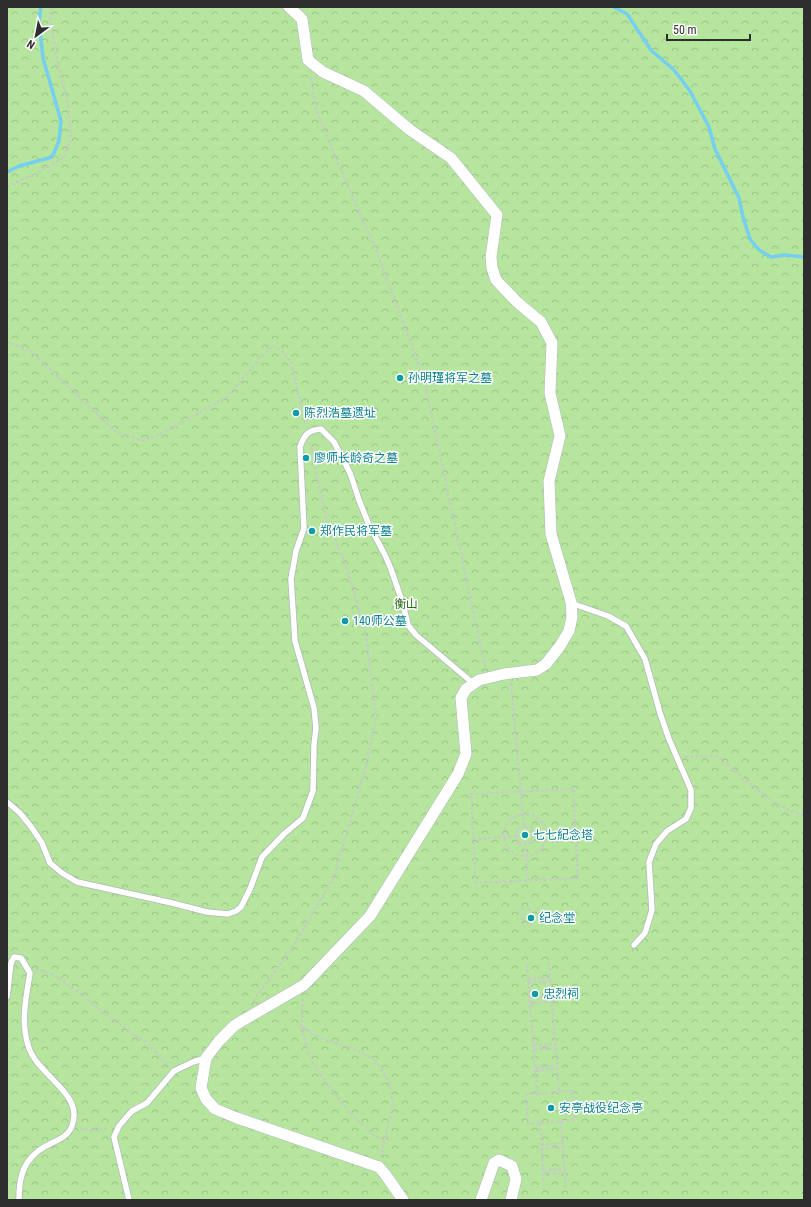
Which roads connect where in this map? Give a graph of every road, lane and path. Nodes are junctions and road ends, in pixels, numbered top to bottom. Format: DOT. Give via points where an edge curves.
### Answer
graph roads {
  1 [pos="52,7"];
  2 [pos="290,7"];
  3 [pos="308,60"];
  4 [pos="7,187"];
  5 [pos="7,342"];
  6 [pos="308,433"];
  7 [pos="571,602"];
  8 [pos="510,674"];
  9 [pos="487,678"];
  10 [pos="474,684"];
  11 [pos="677,758"];
  12 [pos="521,791"];
  13 [pos="7,802"];
  14 [pos="523,814"];
  15 [pos="804,816"];
  16 [pos="524,827"];
  17 [pos="575,832"];
  18 [pos="546,834"];
  19 [pos="532,835"];
  20 [pos="518,836"];
  21 [pos="504,837"];
  22 [pos="473,839"];
  23 [pos="525,843"];
  24 [pos="526,856"];
  25 [pos="528,880"];
  26 [pos="538,907"];
  27 [pos="522,908"];
  28 [pos="530,908"];
  29 [pos="531,928"];
  30 [pos="539,928"];
  31 [pos="524,929"];
  32 [pos="634,945"];
  33 [pos="548,963"];
  34 [pos="527,965"];
  35 [pos="26,966"];
  36 [pos="550,977"];
  37 [pos="528,979"];
  38 [pos="550,982"];
  39 [pos="528,983"];
  40 [pos="304,985"];
  41 [pos="551,996"];
  42 [pos="7,997"];
  43 [pos="530,998"];
  44 [pos="552,1002"];
  45 [pos="530,1003"];
  46 [pos="249,1006"];
  47 [pos="301,1027"];
  48 [pos="555,1044"];
  49 [pos="534,1045"];
  50 [pos="555,1048"];
  51 [pos="534,1049"];
  52 [pos="206,1058"];
  53 [pos="535,1068"];
  54 [pos="557,1068"];
  55 [pos="174,1071"];
  56 [pos="536,1071"];
  57 [pos="558,1092"];
  58 [pos="537,1093"];
  59 [pos="561,1122"];
  60 [pos="540,1123"];
  61 [pos="72,1126"];
  62 [pos="120,1126"];
  63 [pos="385,1140"];
  64 [pos="563,1143"];
  65 [pos="541,1145"];
  66 [pos="563,1147"];
  67 [pos="542,1149"];
  68 [pos="378,1167"];
  69 [pos="565,1169"];
  70 [pos="543,1170"];
  71 [pos="565,1173"];
  72 [pos="543,1174"];
  73 [pos="544,1190"];
  74 [pos="566,1190"];
  75 [pos="19,1200"];
  76 [pos="129,1200"];
  77 [pos="403,1200"];
  78 [pos="481,1200"];
  79 [pos="511,1200"];
  1 -- 4 [label="path" via="50,18 72,137 64,157"];
  2 -- 3 [label="street" via="302,19"];
  3 -- 7 [label="street" via="322,72 364,91 410,130 451,158 497,215 491,257 496,280 541,322 552,344 550,393 560,436 549,481 551,534"];
  3 -- 9 [label="path" via="317,111 376,250 423,375"];
  5 -- 6 [label="path" via="32,352 116,432 144,441 227,397 267,350 274,346 281,350 290,363"];
  6 -- 10 [label="lane" via="322,429 334,442 350,473 369,525 391,569 408,625 416,635"];
  6 -- 13 [label="lane" via="300,447 304,528 296,551 291,579 295,641 314,708 316,728 313,791 303,818 262,857 241,907 228,914 207,912 78,882 50,863 42,843 32,828"];
  6 -- 46 [label="path" via="325,514 348,572 366,635 376,717 365,770 334,877 290,951"];
  7 -- 8 [label="street" via="572,617 569,631 546,664 536,670"];
  7 -- 11 [label="lane" via="626,626 645,659 660,713"];
  8 -- 9 [label="street"];
  8 -- 12 [label="path"];
  9 -- 10 [label="street"];
  10 -- 40 [label="street" via="466,689 461,698 466,754 458,774 370,916"];
  11 -- 15 [label="path" via="718,756 756,789"];
  11 -- 32 [label="lane" via="691,790 691,808 686,818 667,831 656,844 649,862 652,910 645,933"];
  12 -- 14 [label="path"];
  12 -- 17 [label="path" via="573,789"];
  12 -- 22 [label="path" via="471,794"];
  14 -- 16 [label="path"];
  14 -- 18 [label="path" via="531,815 543,823"];
  14 -- 21 [label="path" via="511,819 504,830"];
  16 -- 19 [label="path" via="532,827"];
  16 -- 20 [label="path" via="517,828"];
  17 -- 18 [label="path"];
  17 -- 22 [label="path" via="578,878 476,883"];
  18 -- 19 [label="path"];
  18 -- 24 [label="path" via="545,844 540,851"];
  19 -- 23 [label="path" via="533,842"];
  20 -- 21 [label="path"];
  20 -- 23 [label="path" via="518,844"];
  21 -- 22 [label="path"];
  21 -- 24 [label="path" via="514,854"];
  23 -- 24 [label="path"];
  24 -- 25 [label="path"];
  26 -- 30 [label="path"];
  27 -- 31 [label="path"];
  28 -- 29 [label="path"];
  33 -- 36 [label="path"];
  34 -- 37 [label="path"];
  35 -- 42 [label="lane" via="20,958 14,957"];
  35 -- 55 [label="path" via="54,975 149,1045"];
  35 -- 61 [label="lane" via="30,973 23,1013 29,1049 36,1062 72,1102"];
  36 -- 37 [label="path"];
  36 -- 38 [label="path"];
  37 -- 39 [label="path"];
  38 -- 39 [label="path"];
  38 -- 41 [label="path"];
  39 -- 43 [label="path"];
  40 -- 47 [label="path"];
  40 -- 52 [label="street" via="236,1024"];
  41 -- 43 [label="path"];
  41 -- 44 [label="path"];
  43 -- 45 [label="path"];
  44 -- 45 [label="path"];
  44 -- 48 [label="path"];
  45 -- 49 [label="path"];
  47 -- 63 [label="path" via="312,1062 334,1094 374,1135"];
  47 -- 63 [label="path" via="322,1039 374,1059 389,1082 393,1104"];
  48 -- 49 [label="path"];
  48 -- 50 [label="path"];
  49 -- 51 [label="path"];
  50 -- 51 [label="path"];
  50 -- 54 [label="path"];
  51 -- 53 [label="path"];
  52 -- 55 [label="lane"];
  52 -- 68 [label="street" via="201,1088 215,1109"];
  53 -- 54 [label="path"];
  53 -- 56 [label="path"];
  54 -- 56 [label="path"];
  54 -- 57 [label="path"];
  55 -- 62 [label="lane" via="147,1102 132,1111"];
  56 -- 58 [label="path"];
  57 -- 58 [label="path"];
  57 -- 59 [label="path" via="573,1091 575,1120"];
  58 -- 60 [label="path" via="526,1094 528,1124"];
  59 -- 60 [label="path"];
  59 -- 64 [label="path"];
  60 -- 65 [label="path"];
  61 -- 62 [label="path" via="93,1132"];
  61 -- 75 [label="lane" via="67,1134 35,1153 23,1170 19,1183"];
  62 -- 76 [label="lane" via="114,1137"];
  63 -- 68 [label="path"];
  64 -- 65 [label="path"];
  64 -- 66 [label="path"];
  65 -- 67 [label="path"];
  66 -- 67 [label="path"];
  66 -- 69 [label="path"];
  67 -- 70 [label="path"];
  68 -- 77 [label="street"];
  69 -- 70 [label="path"];
  69 -- 71 [label="path"];
  70 -- 72 [label="path"];
  71 -- 72 [label="path"];
  71 -- 74 [label="path"];
  72 -- 73 [label="path"];
  78 -- 79 [label="street" via="494,1163 499,1160 512,1166 516,1179"];
}
